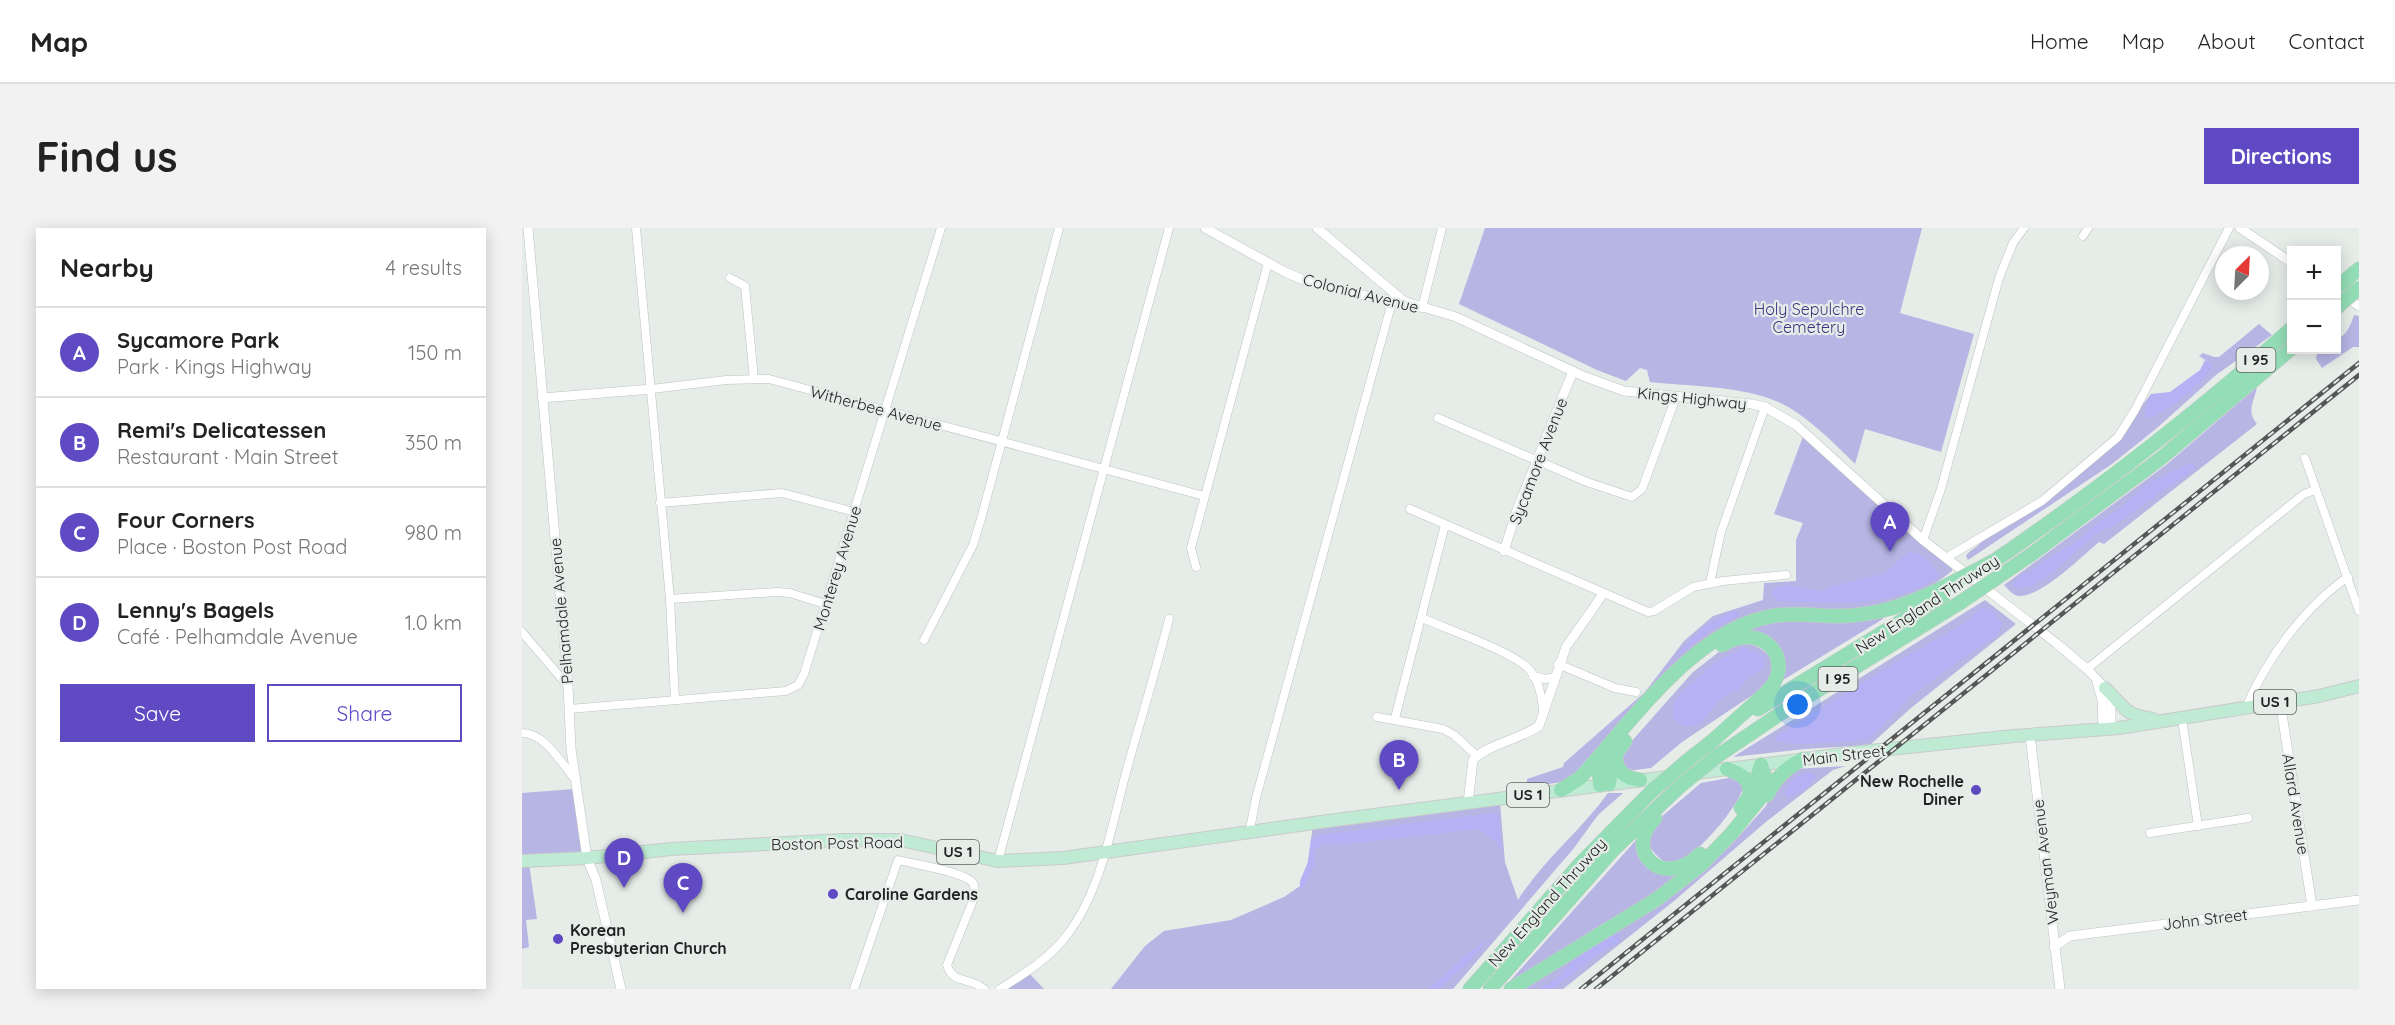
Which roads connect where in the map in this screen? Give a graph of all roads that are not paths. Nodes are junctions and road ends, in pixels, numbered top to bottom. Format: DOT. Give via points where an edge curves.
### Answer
graph roads {
  1 [pos="528,228"];
  2 [pos="636,228"];
  3 [pos="941,228"];
  4 [pos="1059,228"];
  5 [pos="1169,228"];
  6 [pos="1205,228"];
  7 [pos="1317,228"];
  8 [pos="1442,228"];
  9 [pos="2024,228"];
  10 [pos="2088,228"];
  11 [pos="2229,228"];
  12 [pos="2240,228"];
  13 [pos="2083,236"];
  14 [pos="2287,260"];
  15 [pos="1268,262"];
  16 [pos="2359,268"];
  17 [pos="730,278"];
  18 [pos="2341,286"];
  19 [pos="2359,288"];
  20 [pos="2341,293"];
  21 [pos="1392,302"];
  22 [pos="1406,302"];
  23 [pos="2341,304"];
  24 [pos="2359,306"];
  25 [pos="1422,308"];
  26 [pos="1456,317"];
  27 [pos="2287,332"];
  28 [pos="2287,352"];
  29 [pos="1574,371"];
  30 [pos="754,379"];
  31 [pos="652,389"];
  32 [pos="1676,397"];
  33 [pos="542,398"];
  34 [pos="1765,407"];
  35 [pos="885,410"];
  36 [pos="1438,418"];
  37 [pos="1000,441"];
  38 [pos="2305,458"];
  39 [pos="1537,462"];
  40 [pos="1103,470"];
  41 [pos="2315,490"];
  42 [pos="1204,496"];
  43 [pos="660,503"];
  44 [pos="1410,510"];
  45 [pos="855,512"];
  46 [pos="1445,525"];
  47 [pos="1923,540"];
  48 [pos="1504,551"];
  49 [pos="1946,558"];
  50 [pos="1196,567"];
  51 [pos="1786,575"];
  52 [pos="2348,577"];
  53 [pos="1710,583"];
  54 [pos="1945,590"];
  55 [pos="1603,594"];
  56 [pos="670,599"];
  57 [pos="825,604"];
  58 [pos="2359,611"];
  59 [pos="1422,618"];
  60 [pos="1169,620"];
  61 [pos="522,632"];
  62 [pos="924,639"];
  63 [pos="1558,664"];
  64 [pos="2087,669"];
  65 [pos="1533,676"];
  66 [pos="1555,677"];
  67 [pos="2101,685"];
  68 [pos="568,686"];
  69 [pos="2359,686"];
  70 [pos="1636,692"];
  71 [pos="675,700"];
  72 [pos="2280,702"];
  73 [pos="2246,707"];
  74 [pos="569,709"];
  75 [pos="1544,716"];
  76 [pos="1377,717"];
  77 [pos="1395,718"];
  78 [pos="2182,719"];
  79 [pos="2166,721"];
  80 [pos="2105,729"];
  81 [pos="522,733"];
  82 [pos="2030,735"];
  83 [pos="1708,744"];
  84 [pos="1614,746"];
  85 [pos="1477,756"];
  86 [pos="1804,759"];
  87 [pos="1761,765"];
  88 [pos="1727,769"];
  89 [pos="575,779"];
  90 [pos="1640,780"];
  91 [pos="1605,785"];
  92 [pos="1561,790"];
  93 [pos="1676,790"];
  94 [pos="1747,801"];
  95 [pos="1468,803"];
  96 [pos="2248,819"];
  97 [pos="1328,821"];
  98 [pos="2198,826"];
  99 [pos="1253,832"];
  100 [pos="2150,833"];
  101 [pos="1731,834"];
  102 [pos="1106,852"];
  103 [pos="586,858"];
  104 [pos="522,861"];
  105 [pos="998,861"];
  106 [pos="2359,900"];
  107 [pos="2312,906"];
  108 [pos="2054,947"];
  109 [pos="621,989"];
  110 [pos="854,989"];
  111 [pos="984,989"];
  112 [pos="1000,989"];
  113 [pos="1470,989"];
  114 [pos="1490,989"];
  115 [pos="1511,989"];
  116 [pos="2060,989"];
  1 -- 33 [label="street, Pelhamdale Avenue"];
  2 -- 31 [label="street"];
  3 -- 35 [label="street, Monterey Avenue"];
  4 -- 37 [label="street"];
  5 -- 40 [label="street"];
  6 -- 15 [label="street, Colonial Avenue"];
  7 -- 22 [label="street"];
  8 -- 25 [label="street"];
  9 -- 47 [label="street" via="1998,278 1941,489"];
  10 -- 13 [label="street"];
  11 -- 49 [label="street" via="2118,437 2042,501"];
  12 -- 14 [label="street"];
  15 -- 21 [label="street, Colonial Avenue" via="1315,284"];
  15 -- 42 [label="street"];
  16 -- 18 [label="highway"];
  17 -- 30 [label="street" via="746,286"];
  19 -- 23 [label="highway, bridge"];
  20 -- 24 [label="street"];
  21 -- 22 [label="street, Colonial Avenue"];
  21 -- 99 [label="street" via="1256,798 1250,829"];
  22 -- 25 [label="street, Colonial Avenue"];
  25 -- 26 [label="street, Colonial Avenue"];
  26 -- 29 [label="street, Kings Highway"];
  27 -- 54 [label="highway, New England Thruway / I 95, bridge" via="2131,462 2020,544"];
  28 -- 93 [label="highway, New England Thruway / I 95, bridge" via="2145,470 2032,554 1784,711 1716,757"];
  29 -- 32 [label="street, Kings Highway" via="1624,392"];
  29 -- 39 [label="street, Sycamore Avenue"];
  30 -- 31 [label="street, Witherbee Avenue"];
  30 -- 35 [label="street, Witherbee Avenue" via="769,379"];
  31 -- 33 [label="street, Witherbee Avenue"];
  31 -- 43 [label="street"];
  32 -- 34 [label="street, Kings Highway"];
  32 -- 39 [label="street" via="1642,489 1632,497"];
  33 -- 68 [label="street, Pelhamdale Avenue"];
  34 -- 47 [label="street, Kings Highway" via="1811,437"];
  34 -- 53 [label="street" via="1720,532"];
  35 -- 37 [label="street, Witherbee Avenue"];
  35 -- 45 [label="street, Monterey Avenue"];
  36 -- 39 [label="street"];
  37 -- 40 [label="street, Witherbee Avenue"];
  37 -- 62 [label="street" via="973,544"];
  38 -- 41 [label="street"];
  39 -- 48 [label="street, Sycamore Avenue"];
  40 -- 42 [label="street, Witherbee Avenue"];
  40 -- 105 [label="street"];
  41 -- 52 [label="street"];
  41 -- 64 [label="street" via="2304,494"];
  42 -- 50 [label="street" via="1191,548"];
  43 -- 45 [label="street" via="782,493"];
  43 -- 56 [label="street"];
  44 -- 46 [label="street"];
  45 -- 57 [label="street, Monterey Avenue"];
  46 -- 48 [label="street"];
  46 -- 59 [label="street"];
  47 -- 49 [label="street, Kings Highway"];
  48 -- 55 [label="street"];
  49 -- 64 [label="street, Kings Highway"];
  51 -- 53 [label="street"];
  52 -- 58 [label="street"];
  52 -- 73 [label="street" via="2287,637"];
  53 -- 55 [label="street" via="1693,587 1654,611 1638,609"];
  54 -- 83 [label="highway, New England Thruway / I 95"];
  54 -- 84 [label="highway" via="1883,612 1838,616 1783,614 1738,626 1684,664"];
  55 -- 63 [label="street"];
  56 -- 57 [label="street" via="777,592"];
  56 -- 71 [label="street"];
  57 -- 71 [label="street, Monterey Avenue" via="798,685 786,691"];
  59 -- 65 [label="street" via="1506,655"];
  59 -- 77 [label="street"];
  60 -- 102 [label="street"];
  61 -- 68 [label="street"];
  63 -- 66 [label="street"];
  63 -- 70 [label="street" via="1615,688"];
  64 -- 67 [label="street, Kings Highway"];
  65 -- 66 [label="street"];
  65 -- 75 [label="street" via="1542,696"];
  66 -- 75 [label="street"];
  67 -- 79 [label="main road" via="2134,716"];
  67 -- 80 [label="street, Kings Highway" via="2112,699 2111,723"];
  68 -- 74 [label="street, Pelhamdale Avenue"];
  69 -- 72 [label="main road, Main Street / US 1"];
  71 -- 74 [label="street, Monterey Avenue"];
  72 -- 73 [label="main road, Main Street / US 1"];
  72 -- 107 [label="street, Allard Avenue"];
  73 -- 78 [label="main road, Main Street / US 1"];
  74 -- 89 [label="street, Pelhamdale Avenue"];
  75 -- 85 [label="street" via="1530,732"];
  76 -- 77 [label="street"];
  77 -- 85 [label="street" via="1443,729"];
  78 -- 79 [label="main road, Main Street / US 1"];
  78 -- 98 [label="street"];
  79 -- 80 [label="main road, Main Street / US 1"];
  80 -- 82 [label="main road, Main Street / US 1"];
  81 -- 89 [label="street" via="539,737"];
  82 -- 86 [label="main road, Main Street / US 1"];
  82 -- 108 [label="street, Weyman Avenue"];
  83 -- 84 [label="highway" via="1775,683 1779,672 1777,658 1760,639 1736,638 1708,655"];
  83 -- 113 [label="highway, New England Thruway / I 95, bridge" via="1652,791 1579,865"];
  84 -- 90 [label="highway" via="1618,768 1628,777"];
  84 -- 91 [label="highway"];
  84 -- 92 [label="highway"];
  85 -- 95 [label="street" via="1471,766"];
  86 -- 87 [label="main road, Main Street / US 1"];
  86 -- 101 [label="highway" via="1780,775 1762,803"];
  87 -- 88 [label="main road, Main Street / US 1"];
  87 -- 94 [label="highway"];
  87 -- 101 [label="highway" via="1766,775 1764,790"];
  88 -- 90 [label="main road, Main Street / US 1"];
  88 -- 94 [label="highway" via="1748,782"];
  89 -- 103 [label="street, Pelhamdale Avenue"];
  90 -- 91 [label="main road, Main Street / US 1"];
  91 -- 92 [label="main road, Main Street / US 1"];
  92 -- 95 [label="main road, Main Street / US 1"];
  93 -- 94 [label="highway" via="1644,830 1642,840 1651,861 1666,870 1679,869 1696,858"];
  93 -- 114 [label="highway, New England Thruway / I 95" via="1607,857"];
  95 -- 97 [label="main road, Main Street / US 1"];
  96 -- 98 [label="street"];
  97 -- 99 [label="main road, Boston Post Road / US 1"];
  98 -- 100 [label="street"];
  99 -- 102 [label="main road, Boston Post Road / US 1"];
  101 -- 115 [label="highway" via="1678,884"];
  102 -- 105 [label="main road, Boston Post Road / US 1"];
  102 -- 112 [label="street" via="1089,899 1068,935 1033,968"];
  103 -- 104 [label="main road, Boston Post Road / US 1"];
  103 -- 105 [label="main road, Boston Post Road / US 1" via="671,849 900,840"];
  103 -- 109 [label="street, Pelhamdale Avenue" via="596,880"];
  106 -- 107 [label="street, John Street"];
  107 -- 108 [label="street, John Street" via="2070,936"];
  108 -- 116 [label="street, Weyman Avenue"];
  110 -- 111 [label="street" via="898,860 972,881 974,898 947,965 949,973 957,979 976,982"];
}
